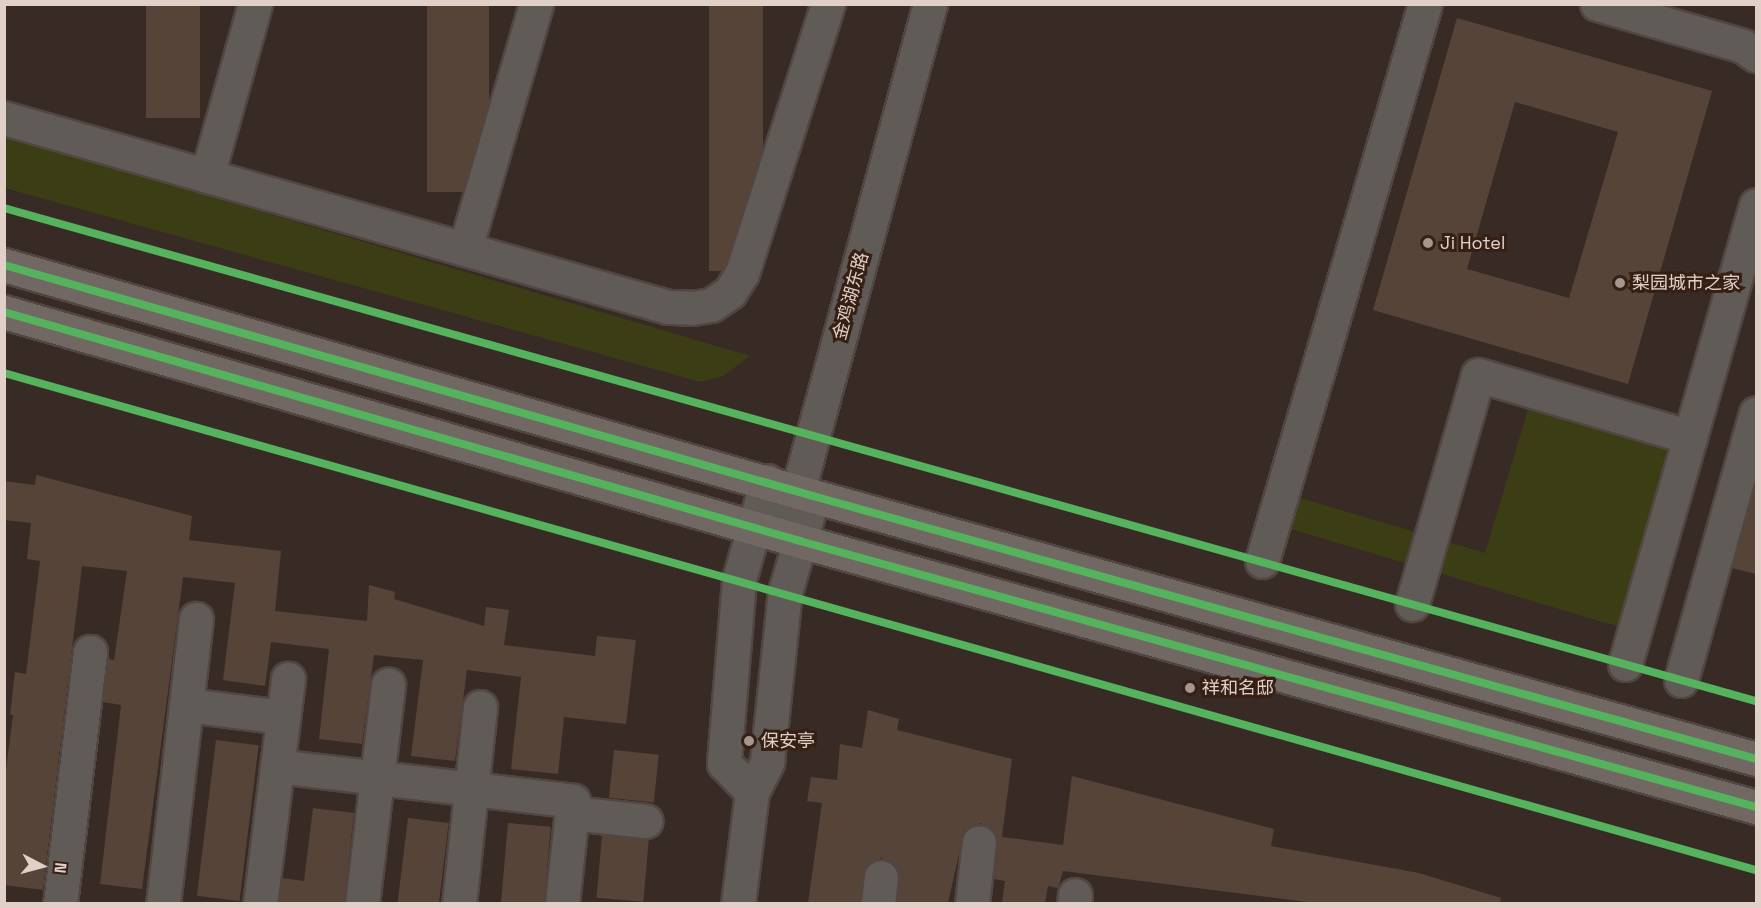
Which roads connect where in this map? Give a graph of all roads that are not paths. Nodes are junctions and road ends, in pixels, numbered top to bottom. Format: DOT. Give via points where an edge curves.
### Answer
graph roads {
  1 [pos="255,4"];
  2 [pos="536,4"];
  3 [pos="828,4"];
  4 [pos="930,4"];
  5 [pos="1425,4"];
  6 [pos="1597,4"];
  7 [pos="1756,55"];
  8 [pos="4,118"];
  9 [pos="207,176"];
  10 [pos="1756,205"];
  11 [pos="465,249"];
  12 [pos="4,265"];
  13 [pos="4,312"];
  14 [pos="1756,413"];
  15 [pos="1690,437"];
  16 [pos="766,481"];
  17 [pos="805,494"];
  18 [pos="753,528"];
  19 [pos="792,539"];
  20 [pos="1262,561"];
  21 [pos="772,589"];
  22 [pos="1412,604"];
  23 [pos="196,619"];
  24 [pos="90,652"];
  25 [pos="1625,664"];
  26 [pos="288,679"];
  27 [pos="1681,680"];
  28 [pos="388,685"];
  29 [pos="186,705"];
  30 [pos="480,707"];
  31 [pos="283,717"];
  32 [pos="1756,759"];
  33 [pos="277,766"];
  34 [pos="377,778"];
  35 [pos="471,789"];
  36 [pos="752,792"];
  37 [pos="1756,807"];
  38 [pos="572,813"];
  39 [pos="646,821"];
  40 [pos="979,842"];
  41 [pos="60,903"];
  42 [pos="163,903"];
  43 [pos="260,903"];
  44 [pos="362,903"];
  45 [pos="459,903"];
  46 [pos="562,903"];
  47 [pos="738,903"];
  48 [pos="972,903"];
  1 -- 9 [label="street"];
  2 -- 11 [label="street"];
  3 -- 11 [label="street" via="742,273 730,292 711,305 669,307"];
  4 -- 17 [label="street, 金鸡湖东路"];
  5 -- 20 [label="street"];
  6 -- 7 [label="street" via="1743,46"];
  8 -- 9 [label="street"];
  9 -- 11 [label="street"];
  10 -- 15 [label="street"];
  12 -- 16 [label="highway"];
  13 -- 18 [label="highway"];
  14 -- 27 [label="street"];
  15 -- 22 [label="street" via="1478,375"];
  15 -- 25 [label="street"];
  16 -- 17 [label="highway"];
  16 -- 18 [label="street"];
  17 -- 19 [label="street, 金鸡湖东路"];
  17 -- 32 [label="highway"];
  18 -- 19 [label="highway"];
  18 -- 36 [label="street" via="739,580 724,763"];
  19 -- 21 [label="street, 金鸡湖东路"];
  19 -- 36 [label="street" via="767,762"];
  19 -- 37 [label="highway"];
  23 -- 29 [label="street"];
  24 -- 41 [label="street"];
  26 -- 31 [label="street"];
  28 -- 34 [label="street"];
  29 -- 31 [label="street"];
  29 -- 42 [label="street"];
  30 -- 35 [label="street"];
  31 -- 33 [label="street"];
  33 -- 34 [label="street"];
  33 -- 43 [label="street"];
  34 -- 35 [label="street"];
  34 -- 44 [label="street"];
  35 -- 38 [label="street" via="573,801"];
  35 -- 45 [label="street"];
  36 -- 47 [label="street"];
  38 -- 39 [label="street"];
  38 -- 46 [label="street"];
  40 -- 48 [label="street"];
}
